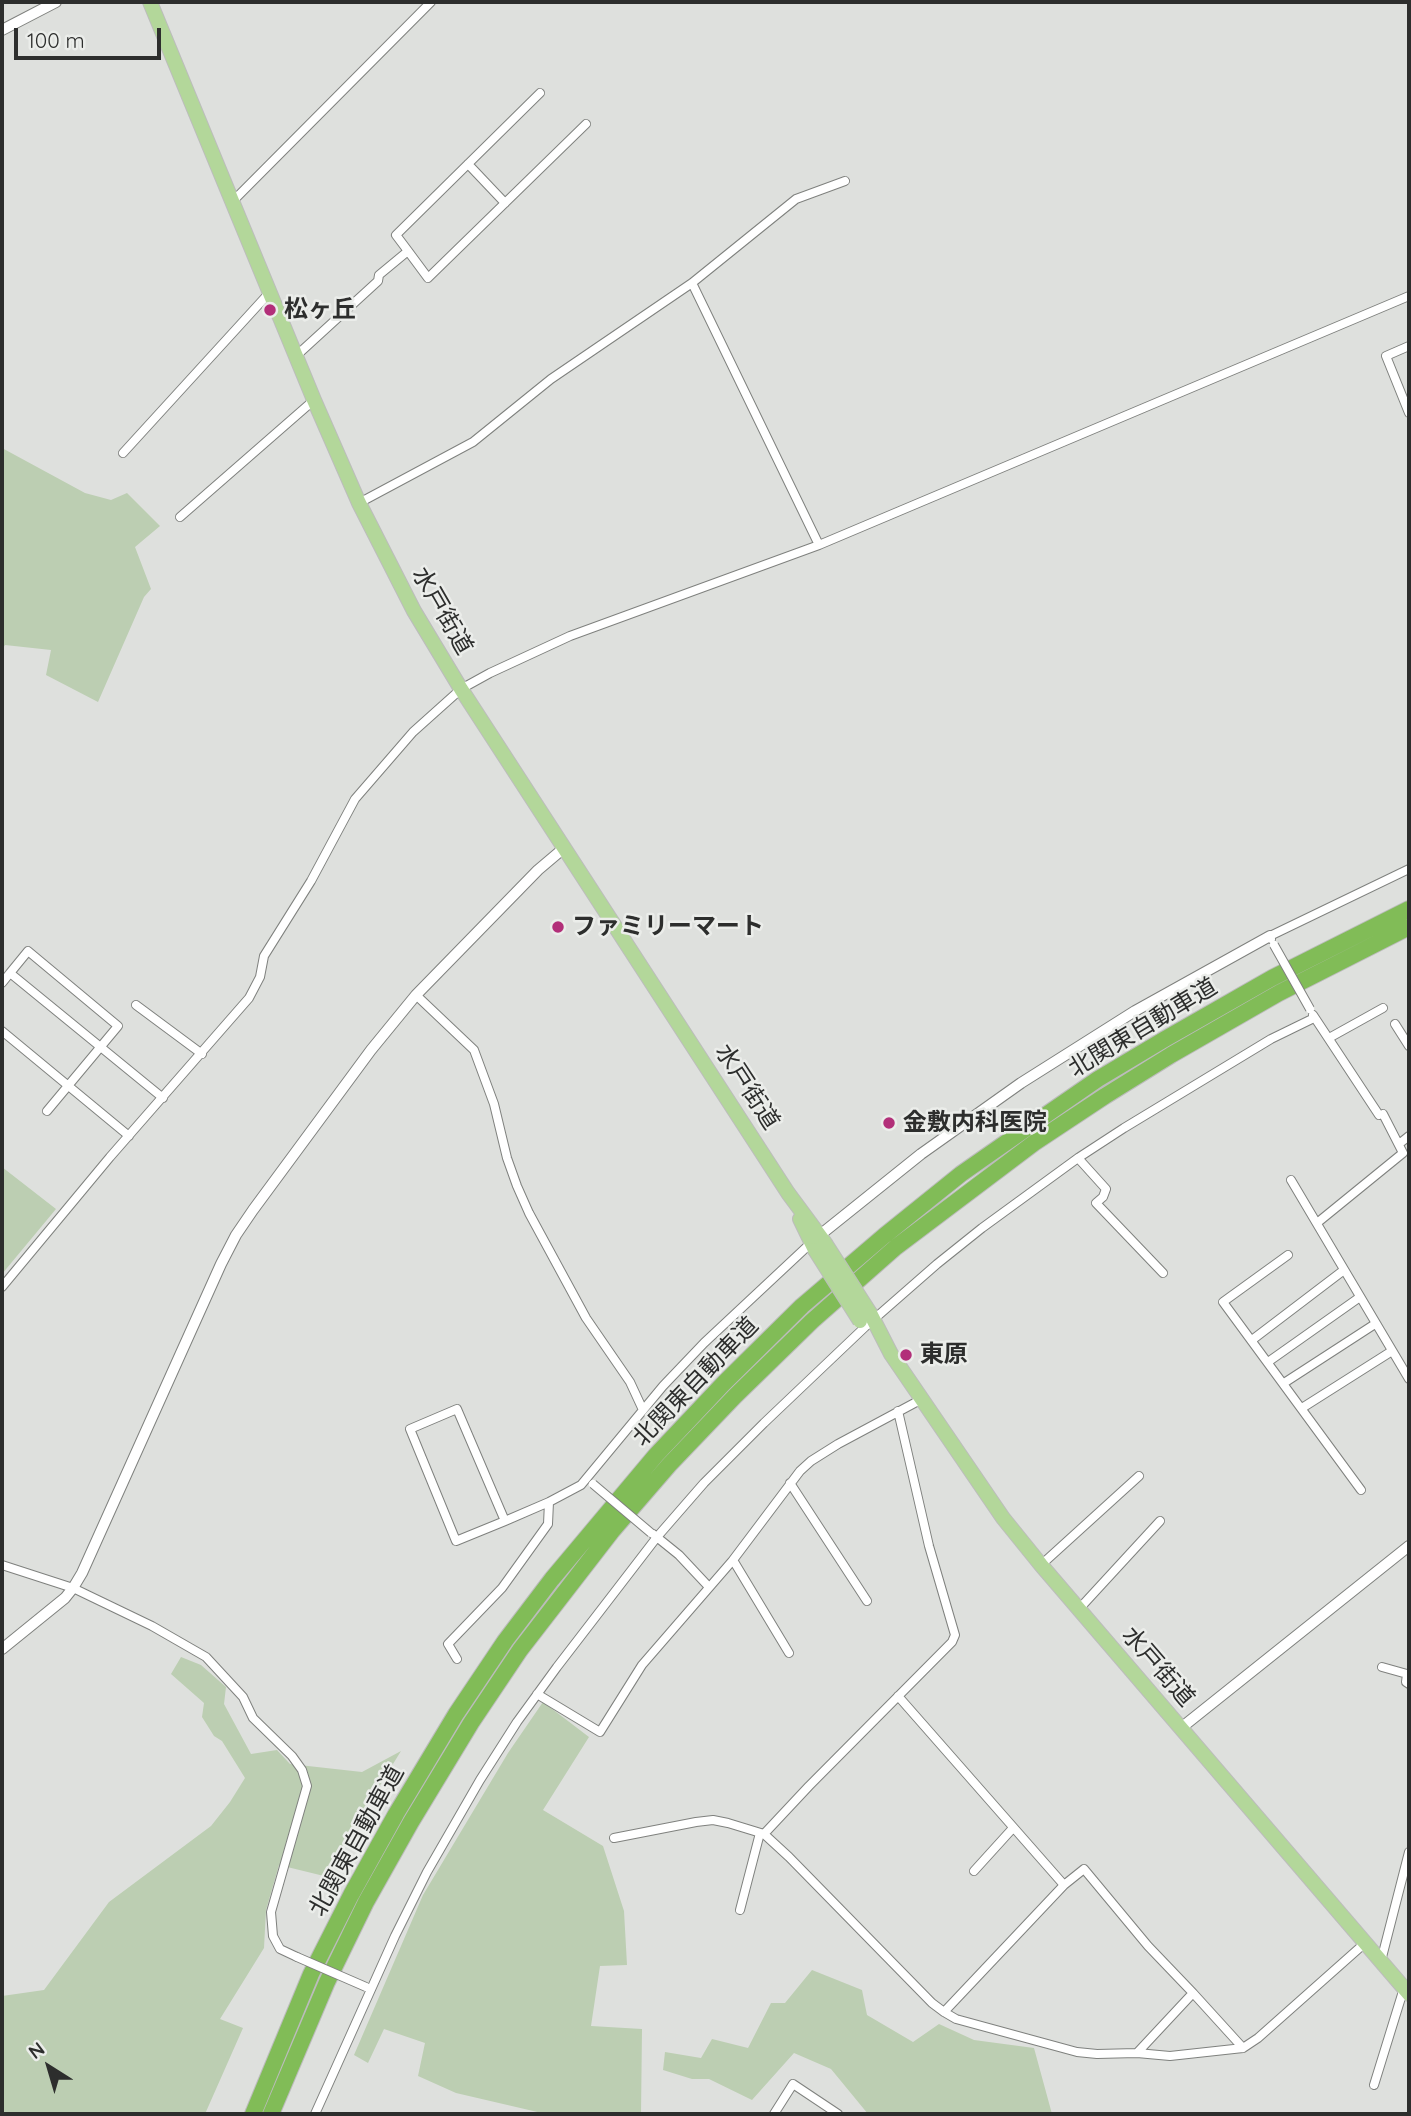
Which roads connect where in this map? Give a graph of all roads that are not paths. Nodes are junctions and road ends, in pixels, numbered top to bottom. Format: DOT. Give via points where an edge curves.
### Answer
graph roads {
  1 [pos="56,2"];
  2 [pos="150,2"];
  3 [pos="431,2"];
  4 [pos="2,30"];
  5 [pos="540,93"];
  6 [pos="586,124"];
  7 [pos="468,164"];
  8 [pos="845,180"];
  9 [pos="233,201"];
  10 [pos="505,203"];
  11 [pos="408,251"];
  12 [pos="692,283"];
  13 [pos="270,292"];
  14 [pos="1409,296"];
  15 [pos="1409,346"];
  16 [pos="296,356"];
  17 [pos="1406,396"];
  18 [pos="314,400"];
  19 [pos="1409,413"];
  20 [pos="123,453"];
  21 [pos="359,503"];
  22 [pos="180,517"];
  23 [pos="819,545"];
  24 [pos="461,689"];
  25 [pos="564,848"];
  26 [pos="1409,869"];
  27 [pos="1409,908"];
  28 [pos="1409,927"];
  29 [pos="1272,941"];
  30 [pos="10,973"];
  31 [pos="2,983"];
  32 [pos="416,995"];
  33 [pos="136,1005"];
  34 [pos="1383,1008"];
  35 [pos="1312,1013"];
  36 [pos="1395,1024"];
  37 [pos="2,1031"];
  38 [pos="1329,1038"];
  39 [pos="1409,1046"];
  40 [pos="101,1047"];
  41 [pos="202,1054"];
  42 [pos="68,1086"];
  43 [pos="163,1098"];
  44 [pos="47,1111"];
  45 [pos="129,1136"];
  46 [pos="1409,1136"];
  47 [pos="1398,1144"];
  48 [pos="1403,1153"];
  49 [pos="1078,1158"];
  50 [pos="1409,1163"];
  51 [pos="1291,1180"];
  52 [pos="1317,1223"];
  53 [pos="818,1243"];
  54 [pos="1288,1255"];
  55 [pos="1344,1270"];
  56 [pos="1163,1273"];
  57 [pos="2,1287"];
  58 [pos="1360,1297"];
  59 [pos="867,1320"];
  60 [pos="1375,1324"];
  61 [pos="1252,1340"];
  62 [pos="1392,1351"];
  63 [pos="1268,1362"];
  64 [pos="1409,1379"];
  65 [pos="1284,1383"];
  66 [pos="922,1399"];
  67 [pos="1302,1408"];
  68 [pos="643,1410"];
  69 [pos="898,1411"];
  70 [pos="1139,1476"];
  71 [pos="590,1481"];
  72 [pos="790,1483"];
  73 [pos="1361,1490"];
  74 [pos="549,1502"];
  75 [pos="505,1521"];
  76 [pos="1160,1521"];
  77 [pos="654,1535"];
  78 [pos="1409,1546"];
  79 [pos="733,1560"];
  80 [pos="2,1565"];
  81 [pos="1041,1565"];
  82 [pos="709,1587"];
  83 [pos="73,1588"];
  84 [pos="867,1601"];
  85 [pos="1079,1609"];
  86 [pos="2,1649"];
  87 [pos="789,1653"];
  88 [pos="457,1659"];
  89 [pos="1382,1667"];
  90 [pos="1409,1684"];
  91 [pos="537,1694"];
  92 [pos="898,1696"];
  93 [pos="1181,1728"];
  94 [pos="1013,1828"];
  95 [pos="762,1834"];
  96 [pos="614,1839"];
  97 [pos="1409,1852"];
  98 [pos="974,1871"];
  99 [pos="1064,1885"];
  100 [pos="740,1910"];
  101 [pos="1365,1943"];
  102 [pos="1381,1961"];
  103 [pos="369,1988"];
  104 [pos="1407,1991"];
  105 [pos="1193,1993"];
  106 [pos="944,2012"];
  107 [pos="1243,2048"];
  108 [pos="1137,2053"];
  109 [pos="1374,2085"];
  110 [pos="253,2114"];
  111 [pos="271,2114"];
  112 [pos="315,2114"];
  113 [pos="774,2114"];
  114 [pos="838,2114"];
  1 -- 4 [label="street"];
  2 -- 9 [label="main road, 水戸街道"];
  3 -- 9 [label="street"];
  5 -- 7 [label="street"];
  6 -- 10 [label="street"];
  7 -- 10 [label="street"];
  7 -- 11 [label="street" via="396,234"];
  8 -- 12 [label="street" via="796,199"];
  9 -- 13 [label="main road, 水戸街道"];
  10 -- 11 [label="street" via="428,278"];
  11 -- 16 [label="street"];
  12 -- 21 [label="street" via="551,379 473,442"];
  12 -- 23 [label="street"];
  13 -- 16 [label="main road, 水戸街道"];
  13 -- 20 [label="street"];
  14 -- 23 [label="street"];
  15 -- 17 [label="street" via="1386,356"];
  16 -- 18 [label="main road, 水戸街道"];
  17 -- 19 [label="street"];
  18 -- 21 [label="main road, 水戸街道"];
  18 -- 22 [label="street"];
  21 -- 24 [label="main road, 水戸街道" via="414,611"];
  23 -- 24 [label="street" via="570,636"];
  24 -- 25 [label="main road, 水戸街道"];
  24 -- 41 [label="street" via="413,732 355,799 264,956 249,998"];
  25 -- 32 [label="street"];
  25 -- 53 [label="main road, 水戸街道"];
  26 -- 29 [label="street"];
  27 -- 110 [label="highway, 北関東自動車道" via="1165,1039 1027,1128 884,1236 802,1306 724,1383 560,1569 456,1714 351,1895 311,1974"];
  28 -- 111 [label="highway, 北関東自動車道" via="1171,1055 1034,1143 896,1247 812,1321 669,1465 520,1650 471,1723 366,1902"];
  29 -- 35 [label="street, bridge"];
  29 -- 53 [label="street" via="1135,1011 1021,1083 921,1154"];
  30 -- 31 [label="street"];
  30 -- 40 [label="street"];
  30 -- 40 [label="street" via="28,951 118,1026"];
  32 -- 68 [label="street" via="474,1050 525,1204 586,1318 630,1382"];
  32 -- 83 [label="street" via="236,1235"];
  33 -- 41 [label="street"];
  34 -- 38 [label="street"];
  35 -- 38 [label="street"];
  35 -- 49 [label="street"];
  36 -- 39 [label="street"];
  37 -- 42 [label="street"];
  38 -- 47 [label="street"];
  40 -- 42 [label="street"];
  40 -- 43 [label="street"];
  41 -- 43 [label="street"];
  42 -- 44 [label="street"];
  42 -- 45 [label="street"];
  43 -- 45 [label="street"];
  45 -- 57 [label="street"];
  46 -- 47 [label="street"];
  47 -- 48 [label="street"];
  48 -- 50 [label="street"];
  48 -- 52 [label="street"];
  49 -- 56 [label="street" via="1106,1189 1096,1203"];
  49 -- 59 [label="street"];
  51 -- 52 [label="street"];
  52 -- 55 [label="street"];
  53 -- 59 [label="main road, 水戸街道, bridge"];
  53 -- 68 [label="street" via="704,1343"];
  54 -- 61 [label="street" via="1223,1302"];
  55 -- 58 [label="street"];
  55 -- 61 [label="street"];
  58 -- 60 [label="street"];
  58 -- 63 [label="street"];
  59 -- 66 [label="main road, 水戸街道"];
  59 -- 77 [label="street"];
  60 -- 62 [label="street"];
  60 -- 65 [label="street"];
  61 -- 63 [label="street"];
  62 -- 64 [label="street"];
  62 -- 67 [label="street"];
  63 -- 65 [label="street"];
  65 -- 67 [label="street"];
  66 -- 69 [label="street"];
  66 -- 81 [label="main road, 水戸街道" via="974,1478"];
  67 -- 73 [label="street"];
  68 -- 71 [label="street"];
  69 -- 72 [label="street" via="811,1461"];
  69 -- 92 [label="street" via="955,1635"];
  70 -- 81 [label="street"];
  71 -- 74 [label="street"];
  71 -- 77 [label="street, bridge"];
  72 -- 79 [label="street"];
  72 -- 84 [label="street"];
  74 -- 75 [label="street"];
  74 -- 88 [label="street" via="548,1524 502,1588 448,1644"];
  75 -- 75 [label="street" via="457,1409 410,1429 456,1541"];
  76 -- 85 [label="street"];
  77 -- 82 [label="street"];
  77 -- 91 [label="street"];
  78 -- 93 [label="street"];
  79 -- 82 [label="street"];
  79 -- 87 [label="street"];
  80 -- 83 [label="street"];
  81 -- 85 [label="main road, 水戸街道"];
  82 -- 91 [label="street" via="642,1665 600,1732"];
  83 -- 86 [label="street"];
  83 -- 103 [label="street, bridge" via="206,1657 243,1697 253,1718 292,1756 307,1786 271,1912 273,1937 279,1949"];
  85 -- 93 [label="main road, 水戸街道"];
  89 -- 90 [label="street" via="1408,1674"];
  91 -- 103 [label="street" via="427,1872"];
  92 -- 94 [label="street"];
  92 -- 95 [label="street"];
  93 -- 101 [label="main road, 水戸街道"];
  94 -- 98 [label="street"];
  94 -- 99 [label="street"];
  95 -- 96 [label="street" via="713,1821"];
  95 -- 100 [label="street"];
  95 -- 106 [label="street"];
  97 -- 102 [label="street"];
  99 -- 105 [label="street" via="1084,1869"];
  99 -- 106 [label="street"];
  101 -- 102 [label="main road, 水戸街道"];
  101 -- 107 [label="street"];
  102 -- 104 [label="main road, 水戸街道"];
  103 -- 112 [label="street"];
  104 -- 109 [label="street"];
  105 -- 107 [label="street"];
  105 -- 108 [label="street"];
  106 -- 108 [label="street" via="1077,2052"];
  107 -- 108 [label="street" via="1170,2056"];
  113 -- 114 [label="street" via="793,2084"];
}
